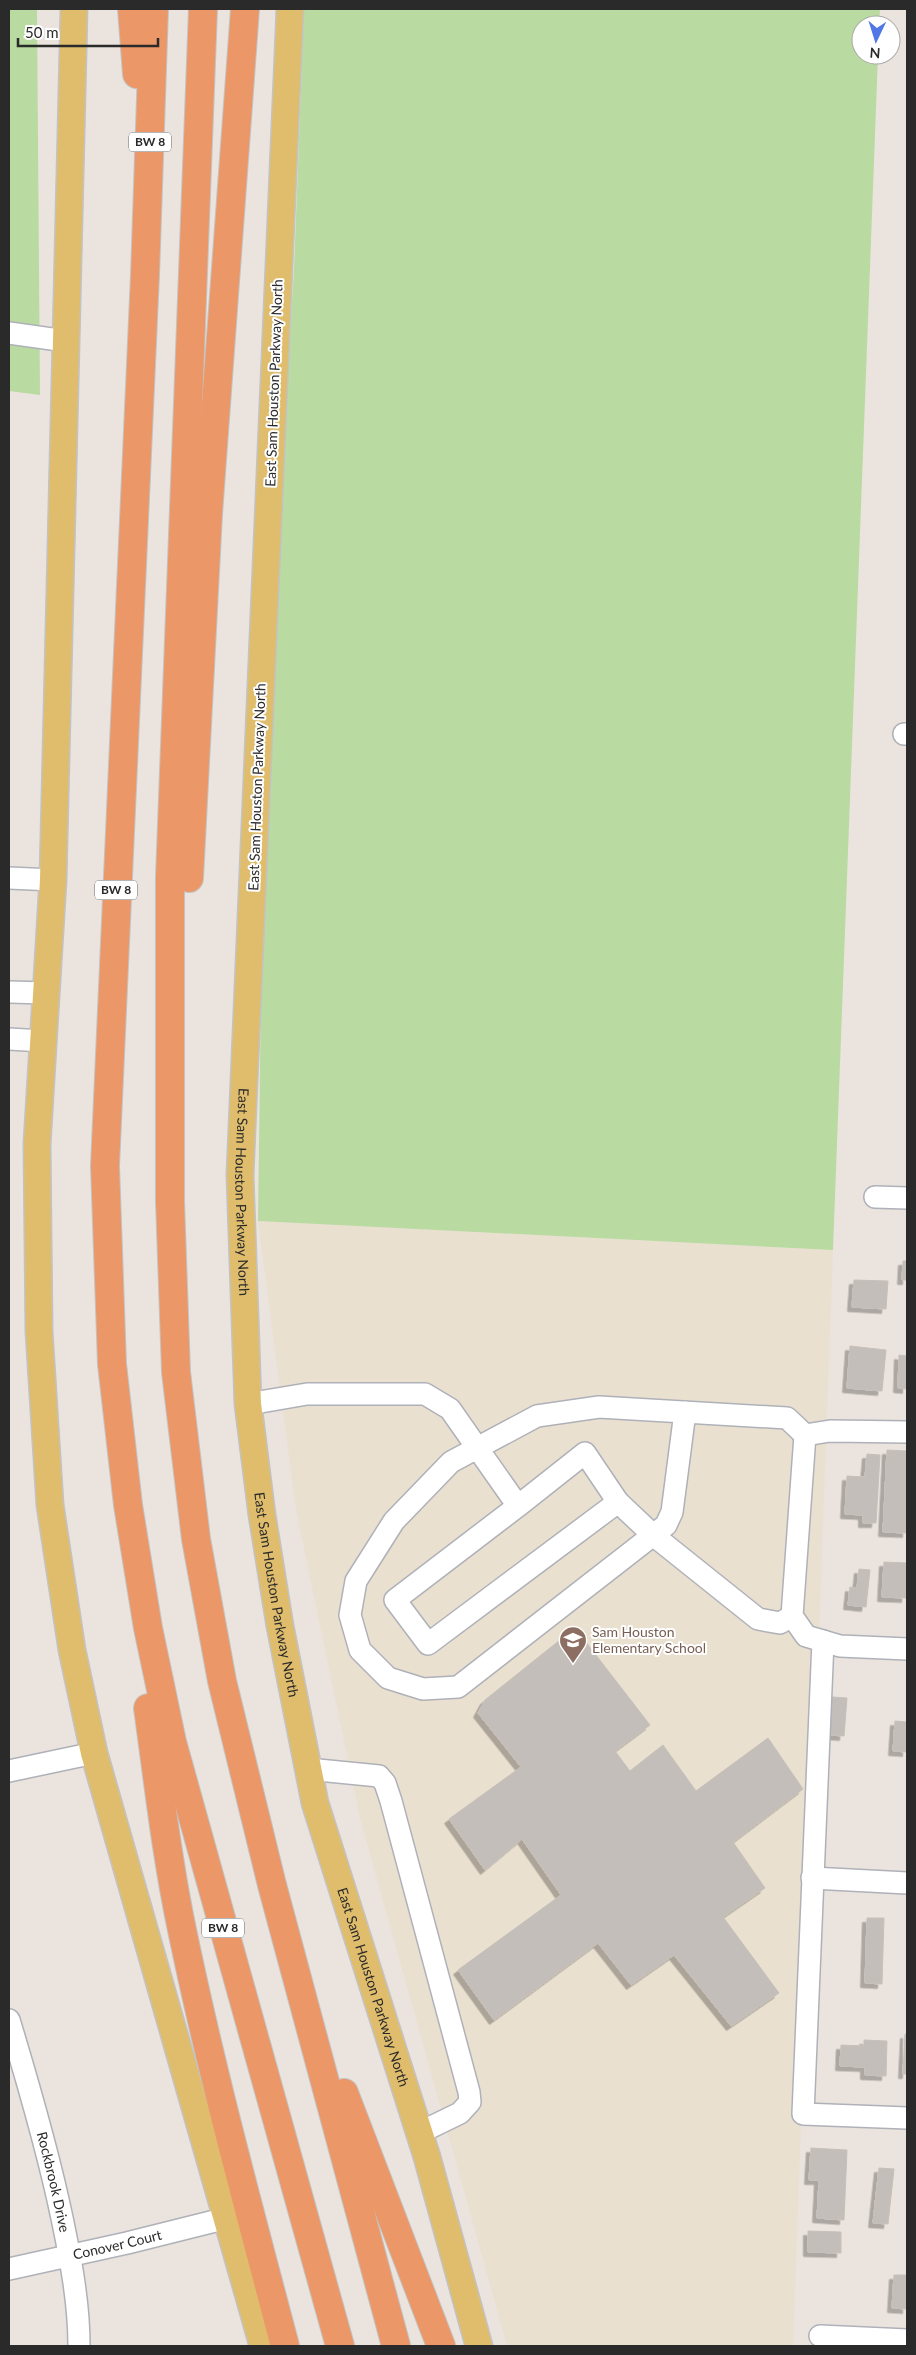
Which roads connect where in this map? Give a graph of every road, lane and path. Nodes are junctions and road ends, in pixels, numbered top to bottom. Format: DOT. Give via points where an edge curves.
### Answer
graph roads {
  1 [pos="74,9"];
  2 [pos="132,9"];
  3 [pos="154,9"];
  4 [pos="203,9"];
  5 [pos="245,9"];
  6 [pos="290,9"];
  7 [pos="145,275"];
  8 [pos="9,333"];
  9 [pos="66,341"];
  10 [pos="9,878"];
  11 [pos="53,880"];
  12 [pos="9,992"];
  13 [pos="46,994"];
  14 [pos="9,1039"];
  15 [pos="43,1041"];
  16 [pos="875,1197"];
  17 [pos="907,1198"];
  18 [pos="170,1201"];
  19 [pos="248,1404"];
  20 [pos="685,1412"];
  21 [pos="907,1432"];
  22 [pos="805,1435"];
  23 [pos="475,1449"];
  24 [pos="618,1502"];
  25 [pos="128,1505"];
  26 [pos="518,1506"];
  27 [pos="653,1536"];
  28 [pos="792,1616"];
  29 [pos="831,1643"];
  30 [pos="907,1649"];
  31 [pos="94,1753"];
  32 [pos="308,1769"];
  33 [pos="9,1771"];
  34 [pos="812,1878"];
  35 [pos="907,1882"];
  36 [pos="291,1956"];
  37 [pos="9,2020"];
  38 [pos="907,2118"];
  39 [pos="419,2133"];
  40 [pos="227,2218"];
  41 [pos="70,2256"];
  42 [pos="9,2269"];
  43 [pos="820,2336"];
  44 [pos="907,2340"];
  45 [pos="79,2346"];
  46 [pos="263,2346"];
  47 [pos="284,2346"];
  48 [pos="340,2346"];
  49 [pos="396,2346"];
  50 [pos="441,2346"];
  51 [pos="479,2346"];
  1 -- 9 [label="main road"];
  2 -- 7 [label="highway"];
  3 -- 7 [label="highway, BW 8"];
  4 -- 18 [label="highway" via="170,877"];
  5 -- 18 [label="highway" via="208,514"];
  6 -- 19 [label="main road, East Sam Houston Parkway North" via="240,1175"];
  7 -- 25 [label="highway, BW 8" via="105,1166 112,1364"];
  8 -- 9 [label="street"];
  9 -- 11 [label="main road"];
  10 -- 11 [label="street"];
  11 -- 13 [label="main road"];
  12 -- 13 [label="street"];
  13 -- 15 [label="main road"];
  14 -- 15 [label="street"];
  15 -- 31 [label="main road" via="37,1144 39,1330 50,1505 72,1650"];
  16 -- 17 [label="street"];
  18 -- 36 [label="highway" via="176,1372 196,1539 224,1690"];
  19 -- 23 [label="street" via="307,1394 425,1394 450,1410"];
  19 -- 32 [label="main road, East Sam Houston Parkway North" via="277,1608"];
  20 -- 22 [label="street" via="787,1418"];
  20 -- 23 [label="street" via="598,1407 537,1416"];
  20 -- 27 [label="street" via="672,1512 666,1525"];
  21 -- 22 [label="street" via="830,1431"];
  22 -- 28 [label="street"];
  23 -- 26 [label="street"];
  23 -- 27 [label="street" via="451,1462 394,1521 356,1581 350,1615 360,1650 388,1678 423,1689 458,1687"];
  24 -- 26 [label="street" via="585,1453"];
  24 -- 26 [label="street" via="428,1644 395,1600"];
  24 -- 27 [label="street"];
  25 -- 47 [label="highway" via="146,1694 161,1809 181,1923"];
  25 -- 48 [label="highway, BW 8" via="148,1628 172,1742"];
  27 -- 28 [label="street" via="758,1619 780,1623"];
  28 -- 29 [label="street" via="806,1636"];
  29 -- 30 [label="street"];
  29 -- 34 [label="street"];
  31 -- 33 [label="street"];
  31 -- 40 [label="main road"];
  32 -- 39 [label="main road, East Sam Houston Parkway North" via="314,1802"];
  32 -- 39 [label="street" via="379,1776 391,1801 470,2102 460,2114"];
  34 -- 35 [label="street"];
  34 -- 38 [label="street" via="802,2114"];
  36 -- 49 [label="highway"];
  36 -- 50 [label="highway"];
  37 -- 41 [label="street, Rockbrook Drive" via="48,2150"];
  39 -- 51 [label="main road, East Sam Houston Parkway North"];
  40 -- 41 [label="street, Conover Court"];
  40 -- 46 [label="main road"];
  41 -- 42 [label="street, Conover Court"];
  41 -- 45 [label="street, Rockbrook Drive"];
  43 -- 44 [label="street"];
}
